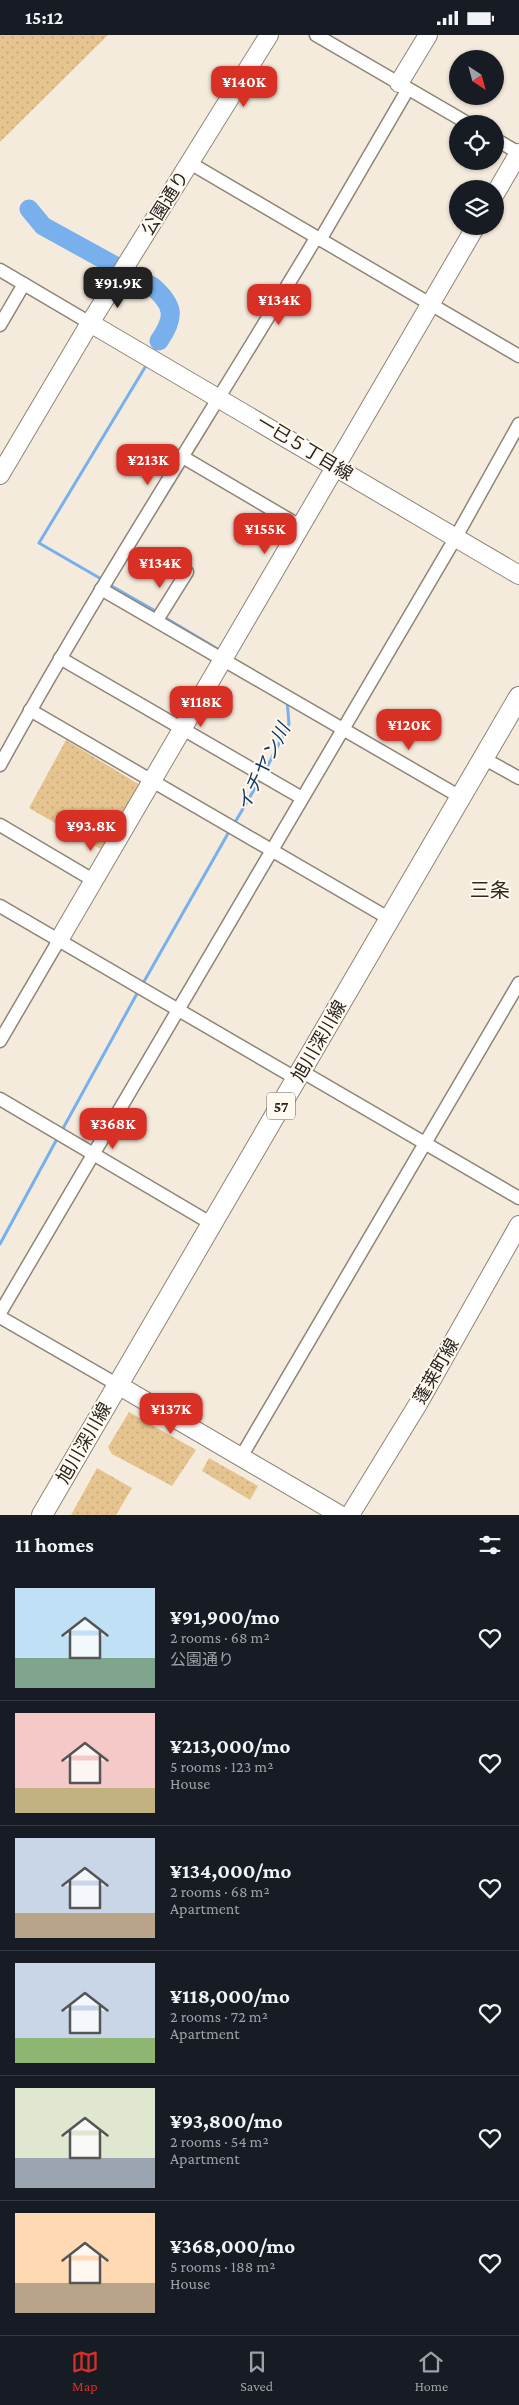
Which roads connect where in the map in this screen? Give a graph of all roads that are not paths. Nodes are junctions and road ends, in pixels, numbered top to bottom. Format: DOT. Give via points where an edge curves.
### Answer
graph roads {
  1 [pos="269,35"];
  2 [pos="316,35"];
  3 [pos="428,35"];
  4 [pos="403,86"];
  5 [pos="453,115"];
  6 [pos="504,144"];
  7 [pos="519,153"];
  8 [pos="190,163"];
  9 [pos="503,180"];
  10 [pos="471,235"];
  11 [pos="318,239"];
  12 [pos="0,270"];
  13 [pos="24,284"];
  14 [pos="429,305"];
  15 [pos="90,323"];
  16 [pos="0,325"];
  17 [pos="519,356"];
  18 [pos="219,398"];
  19 [pos="519,424"];
  20 [pos="181,456"];
  21 [pos="335,466"];
  22 [pos="0,475"];
  23 [pos="300,526"];
  24 [pos="456,537"];
  25 [pos="187,572"];
  26 [pos="519,575"];
  27 [pos="102,589"];
  28 [pos="156,621"];
  29 [pos="60,658"];
  30 [pos="223,659"];
  31 [pos="519,697"];
  32 [pos="30,710"];
  33 [pos="182,729"];
  34 [pos="343,729"];
  35 [pos="483,758"];
  36 [pos="0,765"];
  37 [pos="519,778"];
  38 [pos="151,781"];
  39 [pos="462,797"];
  40 [pos="302,798"];
  41 [pos="0,825"];
  42 [pos="270,851"];
  43 [pos="93,880"];
  44 [pos="0,906"];
  45 [pos="390,919"];
  46 [pos="58,940"];
  47 [pos="519,983"];
  48 [pos="516,997"];
  49 [pos="178,1011"];
  50 [pos="0,1041"];
  51 [pos="299,1075"];
  52 [pos="0,1099"];
  53 [pos="425,1144"];
  54 [pos="93,1154"];
  55 [pos="519,1198"];
  56 [pos="212,1224"];
  57 [pos="519,1225"];
  58 [pos="0,1315"];
  59 [pos="118,1385"];
  60 [pos="241,1457"];
  61 [pos="42,1515"];
  62 [pos="340,1515"];
  63 [pos="350,1515"];
  1 -- 8 [label="street, 公園通り"];
  2 -- 4 [label="street"];
  3 -- 4 [label="street"];
  4 -- 5 [label="street"];
  4 -- 11 [label="street"];
  6 -- 7 [label="street"];
  7 -- 9 [label="street"];
  8 -- 11 [label="street"];
  8 -- 15 [label="street, 公園通り"];
  10 -- 14 [label="street"];
  11 -- 14 [label="street"];
  11 -- 18 [label="street"];
  12 -- 13 [label="street"];
  13 -- 15 [label="street"];
  13 -- 16 [label="street"];
  14 -- 17 [label="street"];
  14 -- 21 [label="street"];
  15 -- 18 [label="street, 一已５丁目線"];
  15 -- 22 [label="street, 公園通り"];
  18 -- 20 [label="street"];
  18 -- 21 [label="street, 一已５丁目線"];
  19 -- 24 [label="street"];
  20 -- 23 [label="street"];
  20 -- 27 [label="street"];
  21 -- 23 [label="street"];
  21 -- 24 [label="street, 一已５丁目線"];
  23 -- 30 [label="street"];
  24 -- 26 [label="street, 一已５丁目線"];
  24 -- 34 [label="street"];
  25 -- 28 [label="street"];
  27 -- 28 [label="street"];
  27 -- 29 [label="street"];
  28 -- 30 [label="street"];
  29 -- 32 [label="street"];
  29 -- 33 [label="street"];
  30 -- 33 [label="street"];
  30 -- 34 [label="street"];
  31 -- 35 [label="main road, 旭川深川線 / 57"];
  32 -- 36 [label="street"];
  32 -- 38 [label="street"];
  33 -- 38 [label="street"];
  33 -- 40 [label="street"];
  34 -- 39 [label="street"];
  34 -- 40 [label="street"];
  35 -- 37 [label="street"];
  35 -- 39 [label="main road, 旭川深川線 / 57"];
  38 -- 42 [label="street"];
  38 -- 43 [label="street"];
  39 -- 45 [label="main road, 旭川深川線 / 57"];
  40 -- 42 [label="street"];
  41 -- 43 [label="street"];
  42 -- 45 [label="street"];
  42 -- 49 [label="street"];
  43 -- 46 [label="street"];
  44 -- 46 [label="street"];
  45 -- 51 [label="main road, 旭川深川線 / 57"];
  46 -- 49 [label="street"];
  46 -- 50 [label="street"];
  47 -- 48 [label="street"];
  48 -- 53 [label="street"];
  49 -- 51 [label="street"];
  49 -- 54 [label="street"];
  51 -- 53 [label="street"];
  51 -- 56 [label="main road, 旭川深川線 / 57"];
  52 -- 54 [label="street"];
  53 -- 55 [label="street"];
  53 -- 60 [label="street"];
  54 -- 56 [label="street"];
  54 -- 58 [label="street"];
  56 -- 59 [label="main road, 旭川深川線 / 57"];
  57 -- 63 [label="street, 蓬莱町線" via="418,1404"];
  58 -- 59 [label="street"];
  59 -- 60 [label="street"];
  59 -- 61 [label="main road, 旭川深川線 / 57"];
  60 -- 62 [label="street"];
}
